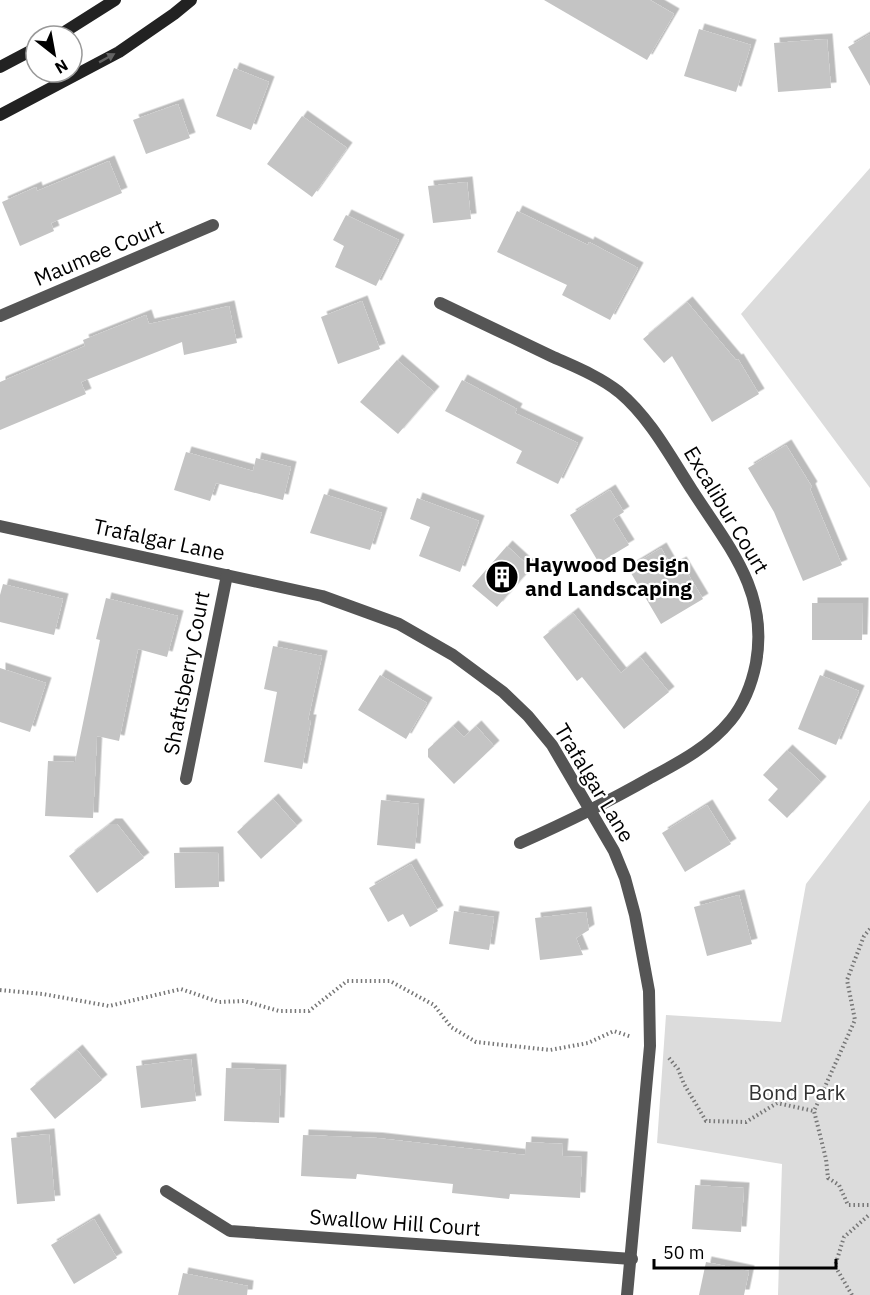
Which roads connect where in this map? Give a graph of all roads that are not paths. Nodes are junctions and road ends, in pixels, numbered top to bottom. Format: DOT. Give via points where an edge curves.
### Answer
graph roads {
  1 [pos="115,0"];
  2 [pos="191,0"];
  3 [pos="77,24"];
  4 [pos="24,54"];
  5 [pos="0,67"];
  6 [pos="0,115"];
  7 [pos="213,225"];
  8 [pos="440,303"];
  9 [pos="0,316"];
  10 [pos="0,526"];
  11 [pos="227,575"];
  12 [pos="186,778"];
  13 [pos="592,811"];
  14 [pos="520,843"];
  15 [pos="166,1191"];
  16 [pos="632,1259"];
  17 [pos="627,1295"];
  1 -- 3 [label="street"];
  6 -- 2 [label="street, one-way" via="119,52"];
  4 -- 5 [label="street"];
  7 -- 9 [label="street, Maumee Court"];
  8 -- 13 [label="street, Excalibur Court" via="593,376 637,409 741,567 753,594 759,647 754,674 732,719 695,753"];
  10 -- 11 [label="street, Trafalgar Lane"];
  11 -- 12 [label="street, Shaftsberry Court"];
  11 -- 13 [label="street, Trafalgar Lane" via="322,596 399,624 453,655 528,716 552,745"];
  13 -- 14 [label="street, Excalibur Court"];
  13 -- 16 [label="street, Trafalgar Lane" via="625,878 649,991 650,1046"];
  15 -- 16 [label="street, Swallow Hill Court" via="230,1231"];
  16 -- 17 [label="street, Trafalgar Lane"];
}
